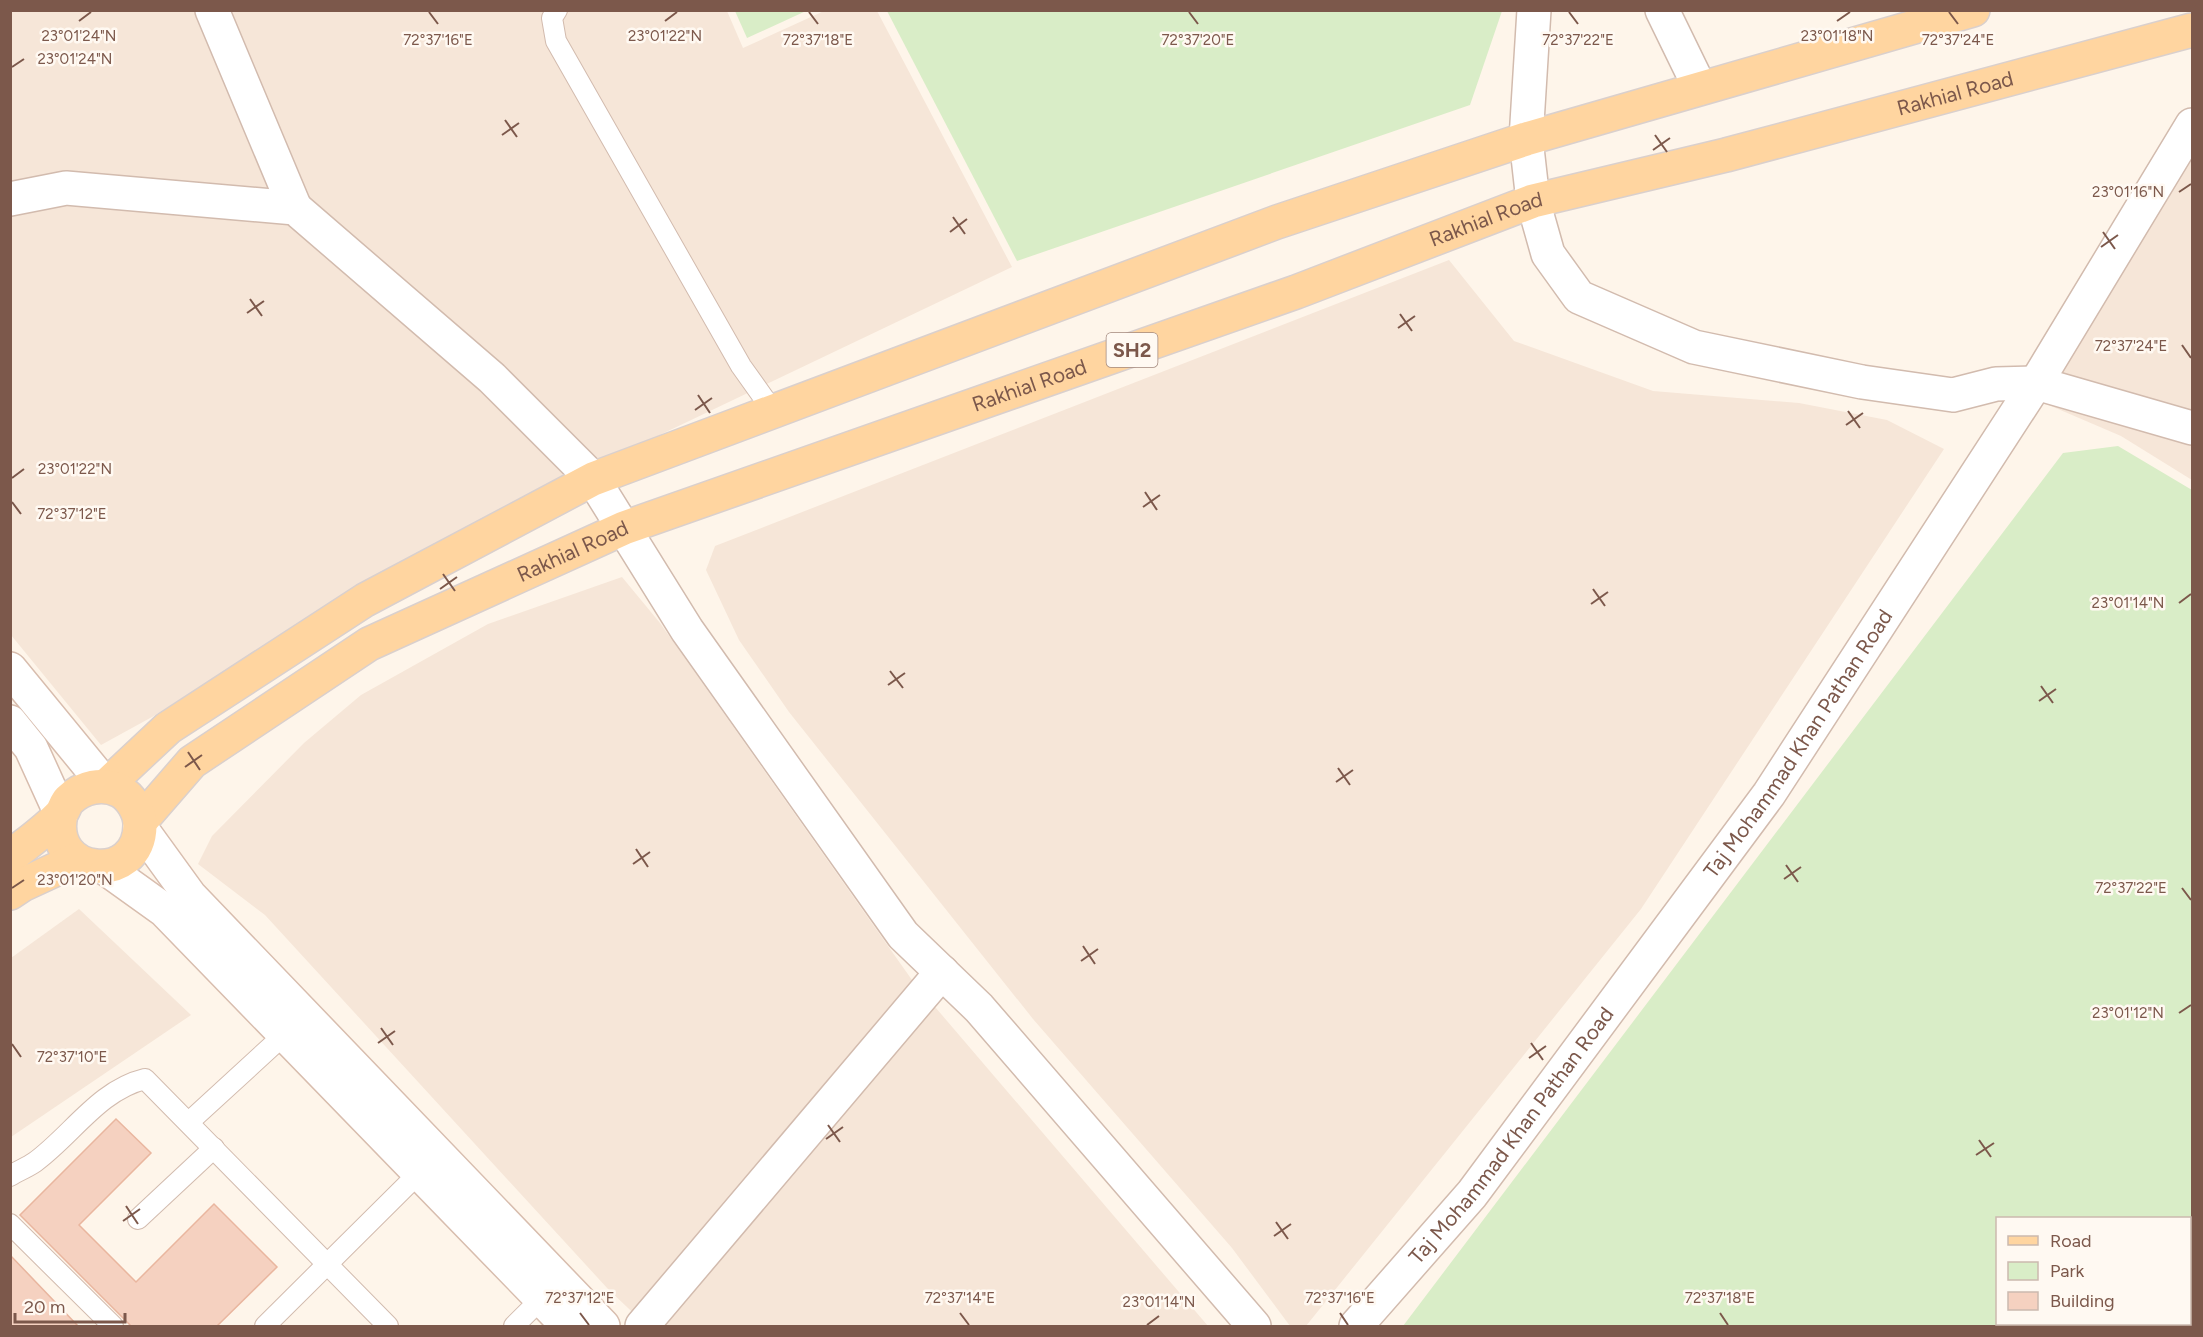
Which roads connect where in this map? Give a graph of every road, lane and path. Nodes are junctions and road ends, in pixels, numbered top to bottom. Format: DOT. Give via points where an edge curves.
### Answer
graph roads {
  1 [pos="212,10"];
  2 [pos="557,10"];
  3 [pos="1534,10"];
  4 [pos="1662,10"];
  5 [pos="1973,10"];
  6 [pos="2193,30"];
  7 [pos="1700,88"];
  8 [pos="2193,125"];
  9 [pos="1526,139"];
  10 [pos="10,199"];
  11 [pos="1533,201"];
  12 [pos="295,208"];
  13 [pos="2036,383"];
  14 [pos="773,411"];
  15 [pos="2193,428"];
  16 [pos="593,480"];
  17 [pos="624,528"];
  18 [pos="10,669"];
  19 [pos="10,722"];
  20 [pos="106,786"];
  21 [pos="61,814"];
  22 [pos="140,824"];
  23 [pos="10,857"];
  24 [pos="90,864"];
  25 [pos="10,893"];
  26 [pos="942,972"];
  27 [pos="285,1034"];
  28 [pos="189,1122"];
  29 [pos="214,1148"];
  30 [pos="419,1173"];
  31 [pos="10,1176"];
  32 [pos="138,1219"];
  33 [pos="10,1224"];
  34 [pos="327,1264"];
  35 [pos="542,1299"];
  36 [pos="113,1326"];
  37 [pos="265,1326"];
  38 [pos="388,1326"];
  39 [pos="514,1326"];
  40 [pos="568,1326"];
  41 [pos="603,1326"];
  42 [pos="642,1326"];
  43 [pos="1254,1326"];
  44 [pos="1356,1326"];
  1 -- 12 [label="street"];
  2 -- 14 [label="lane" via="552,18 556,41 741,366"];
  3 -- 9 [label="street"];
  4 -- 7 [label="street"];
  5 -- 7 [label="main road"];
  6 -- 11 [label="main road, Rakhial Road / SH2" via="1726,156"];
  7 -- 9 [label="main road"];
  8 -- 13 [label="street, Taj Mohammad Khan Pathan Road"];
  9 -- 11 [label="street"];
  9 -- 14 [label="main road" via="1277,222"];
  10 -- 12 [label="street" via="66,188"];
  11 -- 13 [label="street" via="1548,254 1579,297 1694,347 1862,382 1953,395 1996,384"];
  11 -- 17 [label="main road, Rakhial Road / SH2" via="1296,292"];
  12 -- 16 [label="street" via="492,378"];
  13 -- 15 [label="street"];
  13 -- 44 [label="street, Taj Mohammad Khan Pathan Road" via="1769,794 1472,1194"];
  14 -- 16 [label="main road"];
  16 -- 17 [label="street"];
  16 -- 20 [label="main road" via="365,600 168,728"];
  17 -- 22 [label="main road, Rakhial Road / SH2" via="369,644 192,762"];
  17 -- 26 [label="street" via="687,630 801,793 903,934"];
  18 -- 20 [label="street"];
  19 -- 21 [label="street" via="31,748"];
  20 -- 21 [label="main road" via="79,792"];
  20 -- 22 [label="main road" via="131,801"];
  21 -- 23 [label="main road"];
  21 -- 24 [label="main road" via="60,837 66,850"];
  22 -- 24 [label="main road" via="140,836 125,859 112,866"];
  22 -- 41 [label="street" via="190,896"];
  24 -- 25 [label="main road" via="22,885"];
  24 -- 27 [label="street" via="164,910"];
  26 -- 42 [label="street"];
  26 -- 43 [label="street" via="979,1008"];
  27 -- 28 [label="lane"];
  27 -- 30 [label="street"];
  28 -- 29 [label="lane"];
  28 -- 31 [label="lane" via="145,1079 129,1083 105,1098 35,1162"];
  29 -- 32 [label="lane"];
  29 -- 34 [label="lane"];
  30 -- 34 [label="lane"];
  30 -- 35 [label="street"];
  33 -- 36 [label="lane"];
  34 -- 37 [label="lane"];
  34 -- 38 [label="lane"];
  35 -- 39 [label="lane"];
  35 -- 40 [label="street"];
}
